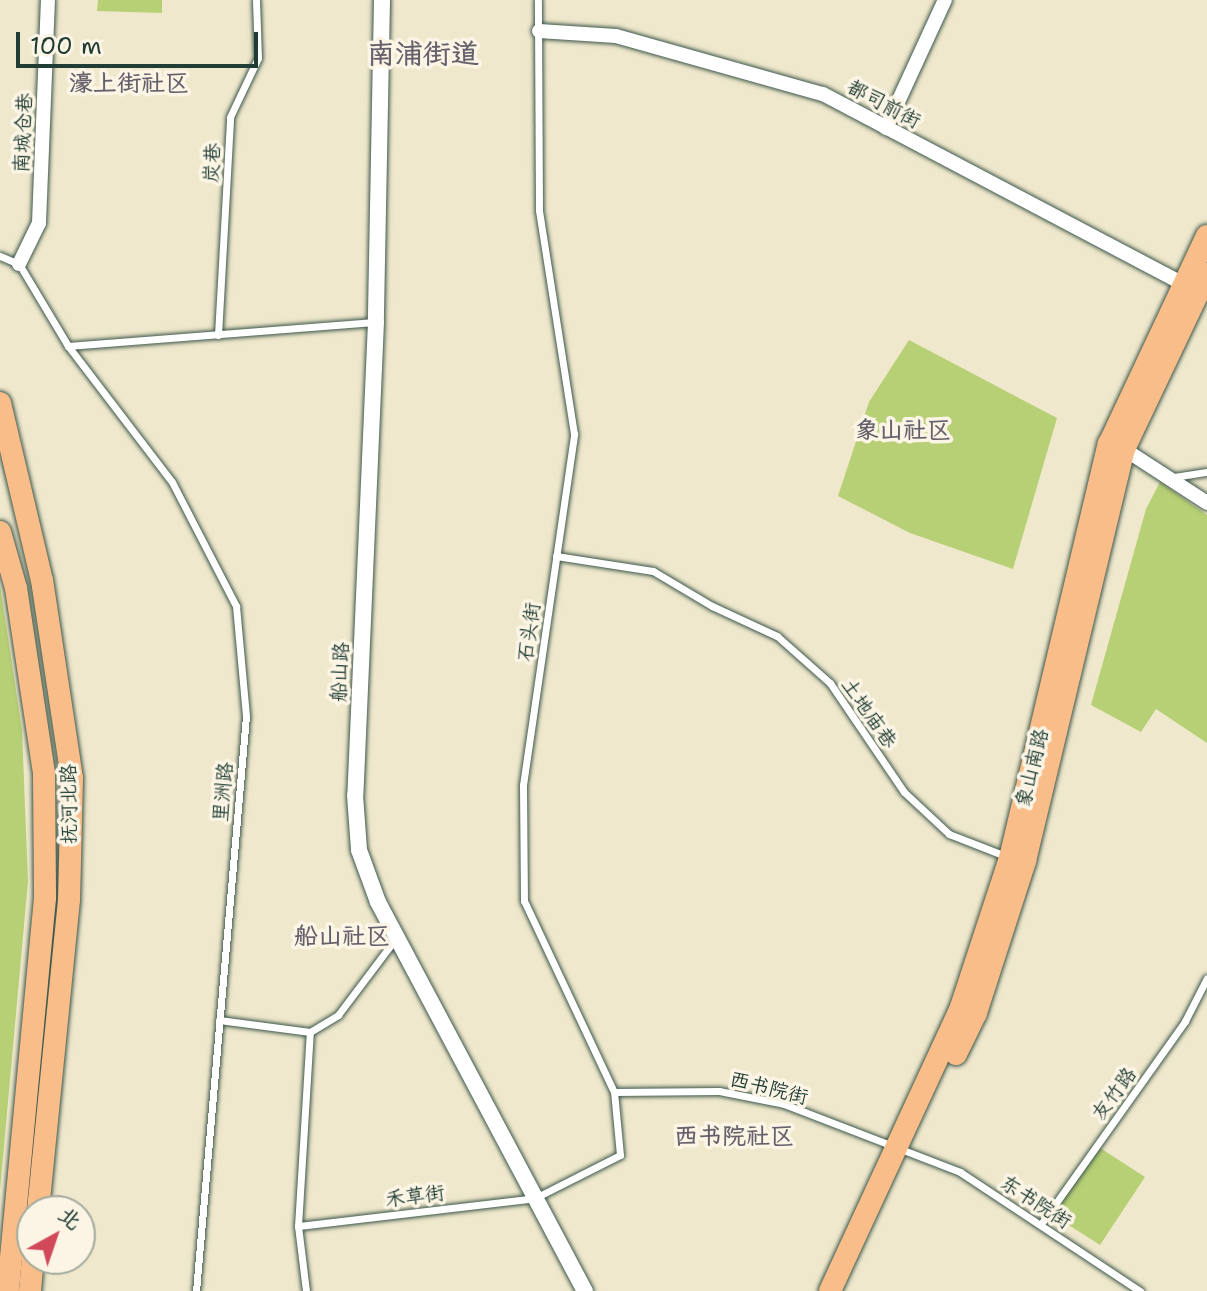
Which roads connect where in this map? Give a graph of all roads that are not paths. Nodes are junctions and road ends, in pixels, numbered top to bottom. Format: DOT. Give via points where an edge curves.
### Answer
graph roads {
  1 [pos="48,0"];
  2 [pos="256,0"];
  3 [pos="382,0"];
  4 [pos="538,0"];
  5 [pos="945,0"];
  6 [pos="539,31"];
  7 [pos="886,128"];
  8 [pos="1207,236"];
  9 [pos="0,256"];
  10 [pos="19,264"];
  11 [pos="1199,286"];
  12 [pos="376,322"];
  13 [pos="218,335"];
  14 [pos="68,346"];
  15 [pos="0,403"];
  16 [pos="1124,449"];
  17 [pos="1207,472"];
  18 [pos="1174,477"];
  19 [pos="1207,503"];
  20 [pos="0,532"];
  21 [pos="556,556"];
  22 [pos="1010,858"];
  23 [pos="397,937"];
  24 [pos="1207,978"];
  25 [pos="219,1020"];
  26 [pos="310,1032"];
  27 [pos="614,1092"];
  28 [pos="902,1151"];
  29 [pos="40,1195"];
  30 [pos="535,1198"];
  31 [pos="1041,1224"];
  32 [pos="298,1226"];
  33 [pos="8,1291"];
  34 [pos="196,1291"];
  35 [pos="306,1291"];
  36 [pos="585,1291"];
  37 [pos="830,1291"];
  38 [pos="846,1291"];
  39 [pos="1140,1291"];
  1 -- 10 [label="street, 南城仓巷" via="39,223"];
  2 -- 13 [label="lane, 炭巷" via="258,58 230,117"];
  3 -- 12 [label="street, 船山路"];
  4 -- 6 [label="lane, 石头街"];
  5 -- 7 [label="street"];
  6 -- 7 [label="street, 都司前街" via="616,36 823,94"];
  6 -- 21 [label="lane, 石头街" via="539,210 574,434"];
  7 -- 11 [label="street, 都司前街"];
  8 -- 11 [label="main road, 象山南路"];
  9 -- 10 [label="lane"];
  10 -- 14 [label="lane, 里洲路"];
  11 -- 16 [label="main road, 象山南路"];
  11 -- 22 [label="main road, 象山南路" via="1109,444"];
  12 -- 13 [label="lane"];
  12 -- 23 [label="street, 船山路" via="355,795 359,850"];
  13 -- 14 [label="lane"];
  14 -- 25 [label="lane, 里洲路" via="172,482 236,606 246,716"];
  15 -- 29 [label="main road, 抚河北路" via="42,580 72,778 69,900"];
  16 -- 18 [label="street"];
  16 -- 28 [label="main road, 象山南路" via="1025,861 976,1013"];
  17 -- 18 [label="lane"];
  18 -- 19 [label="street"];
  20 -- 33 [label="main road, 抚河北路" via="16,588 44,774 45,898"];
  21 -- 22 [label="lane, 土地庙巷" via="653,571 777,636 830,683 904,792 949,834"];
  21 -- 27 [label="lane, 石头街" via="523,785 524,901"];
  22 -- 28 [label="main road, 象山南路" via="961,1007"];
  23 -- 26 [label="lane" via="338,1015"];
  23 -- 30 [label="street, 船山路"];
  24 -- 31 [label="lane, 友竹路" via="1185,1021"];
  25 -- 26 [label="lane"];
  25 -- 34 [label="lane, 里洲路"];
  26 -- 32 [label="lane"];
  27 -- 28 [label="lane, 西书院街" via="719,1091 784,1104"];
  27 -- 30 [label="lane, 石头街" via="620,1155"];
  28 -- 31 [label="lane, 东书院街" via="960,1172"];
  28 -- 37 [label="main road, 象山南路"];
  28 -- 38 [label="main road, 象山南路"];
  30 -- 32 [label="lane, 禾草街"];
  30 -- 36 [label="street, 船山路"];
  31 -- 39 [label="lane, 东书院街"];
  32 -- 35 [label="lane"];
}
